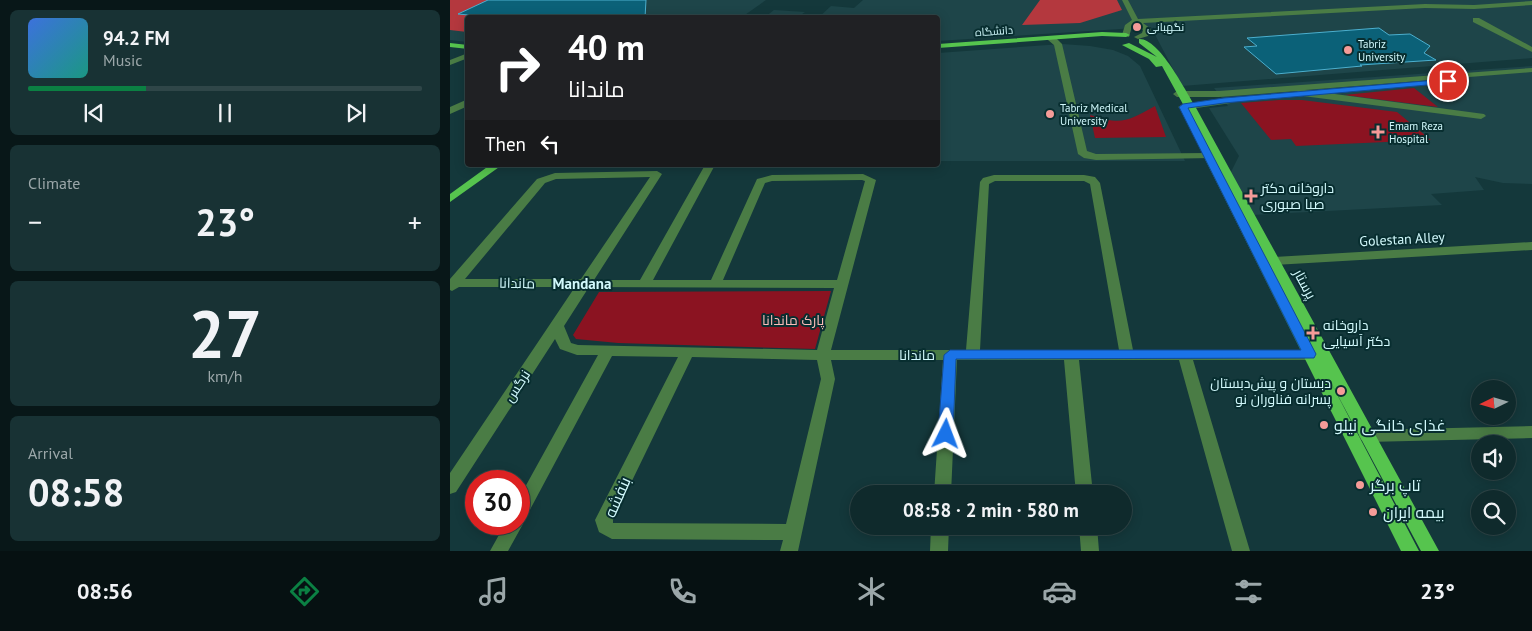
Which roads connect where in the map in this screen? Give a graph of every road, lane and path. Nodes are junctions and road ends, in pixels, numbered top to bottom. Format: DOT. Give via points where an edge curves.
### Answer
graph roads {
  1 [pos="1125,0"];
  2 [pos="1532,3"];
  3 [pos="1476,20"];
  4 [pos="1136,21"];
  5 [pos="1126,35"];
  6 [pos="1051,38"];
  7 [pos="1140,39"];
  8 [pos="1116,43"];
  9 [pos="1126,45"];
  10 [pos="940,46"];
  11 [pos="450,47"];
  12 [pos="465,49"];
  13 [pos="1532,50"];
  14 [pos="465,56"];
  15 [pos="450,63"];
  16 [pos="1532,70"];
  17 [pos="1532,75"];
  18 [pos="1300,91"];
  19 [pos="1184,100"];
  20 [pos="465,104"];
  21 [pos="450,111"];
  22 [pos="1481,116"];
  23 [pos="1208,156"];
  24 [pos="494,167"];
  25 [pos="709,167"];
  26 [pos="450,199"];
  27 [pos="1532,246"];
  28 [pos="1274,261"];
  29 [pos="584,284"];
  30 [pos="644,284"];
  31 [pos="715,284"];
  32 [pos="842,284"];
  33 [pos="452,285"];
  34 [pos="556,326"];
  35 [pos="607,351"];
  36 [pos="687,352"];
  37 [pos="1185,354"];
  38 [pos="1310,354"];
  39 [pos="824,355"];
  40 [pos="950,355"];
  41 [pos="973,355"];
  42 [pos="1071,355"];
  43 [pos="1127,355"];
  44 [pos="1532,432"];
  45 [pos="1367,436"];
  46 [pos="943,485"];
  47 [pos="1084,485"];
  48 [pos="450,488"];
  49 [pos="530,494"];
  50 [pos="793,532"];
  51 [pos="508,535"];
  52 [pos="940,535"];
  53 [pos="1089,535"];
  54 [pos="499,551"];
  55 [pos="789,551"];
  56 [pos="939,551"];
  57 [pos="1090,551"];
  58 [pos="1241,551"];
  59 [pos="1410,551"];
  60 [pos="1430,551"];
  1 -- 4 [label="street"];
  2 -- 4 [label="street"];
  3 -- 13 [label="street"];
  4 -- 5 [label="street" via="1129,25"];
  4 -- 7 [label="street" via="1147,29"];
  5 -- 6 [label="main road, دانشگاه"];
  5 -- 7 [label="main road, دانشگاه"];
  5 -- 8 [label="main road" via="1115,37"];
  6 -- 8 [label="main road, دانشگاه"];
  6 -- 10 [label="main road, دانشگاه"];
  6 -- 23 [label="street" via="1058,44 1082,152 1096,157"];
  7 -- 9 [label="main road" via="1136,45"];
  7 -- 19 [label="main road, پرستار" via="1158,53"];
  8 -- 9 [label="main road, دانشگاه"];
  9 -- 19 [label="main road, پرستار" via="1152,57"];
  11 -- 12 [label="main road"];
  14 -- 15 [label="street"];
  16 -- 18 [label="street"];
  17 -- 18 [label="street"];
  18 -- 19 [label="street"];
  18 -- 19 [label="street"];
  18 -- 22 [label="street"];
  19 -- 23 [label="main road, پرستار"];
  19 -- 28 [label="main road, پرستار"];
  20 -- 21 [label="street"];
  23 -- 38 [label="main road, پرستار"];
  24 -- 26 [label="main road"];
  25 -- 30 [label="street"];
  27 -- 28 [label="street, Golestan Alley"];
  28 -- 45 [label="main road, پرستار"];
  29 -- 30 [label="street, ماندانا"];
  29 -- 33 [label="street, ماندانا"];
  29 -- 33 [label="street, نرگس" via="657,174 548,178 541,181"];
  29 -- 34 [label="street, نرگس"];
  30 -- 31 [label="street, ماندانا"];
  31 -- 32 [label="street, ماندانا"];
  31 -- 32 [label="street" via="762,181 868,178 871,180"];
  32 -- 39 [label="street"];
  34 -- 35 [label="street, ماندانا" via="565,346 577,350"];
  34 -- 48 [label="street, نرگس"];
  35 -- 36 [label="street, ماندانا"];
  35 -- 49 [label="street"];
  36 -- 39 [label="street, ماندانا"];
  36 -- 50 [label="street, بنفشه" via="604,520 605,527 612,531"];
  37 -- 38 [label="street, ماندانا"];
  37 -- 43 [label="street, ماندانا"];
  37 -- 58 [label="street"];
  38 -- 59 [label="main road, پرستار"];
  39 -- 40 [label="street, ماندانا"];
  39 -- 50 [label="street" via="828,379"];
  40 -- 41 [label="street, ماندانا"];
  40 -- 46 [label="street"];
  41 -- 42 [label="street, ماندانا"];
  41 -- 43 [label="street" via="984,184 994,178 1091,179 1095,183"];
  42 -- 43 [label="street, ماندانا"];
  42 -- 47 [label="street"];
  44 -- 45 [label="street"];
  45 -- 60 [label="main road, پرستار"];
  50 -- 55 [label="street"];
  51 -- 54 [label="street"];
  52 -- 56 [label="street"];
  53 -- 57 [label="street"];
}
